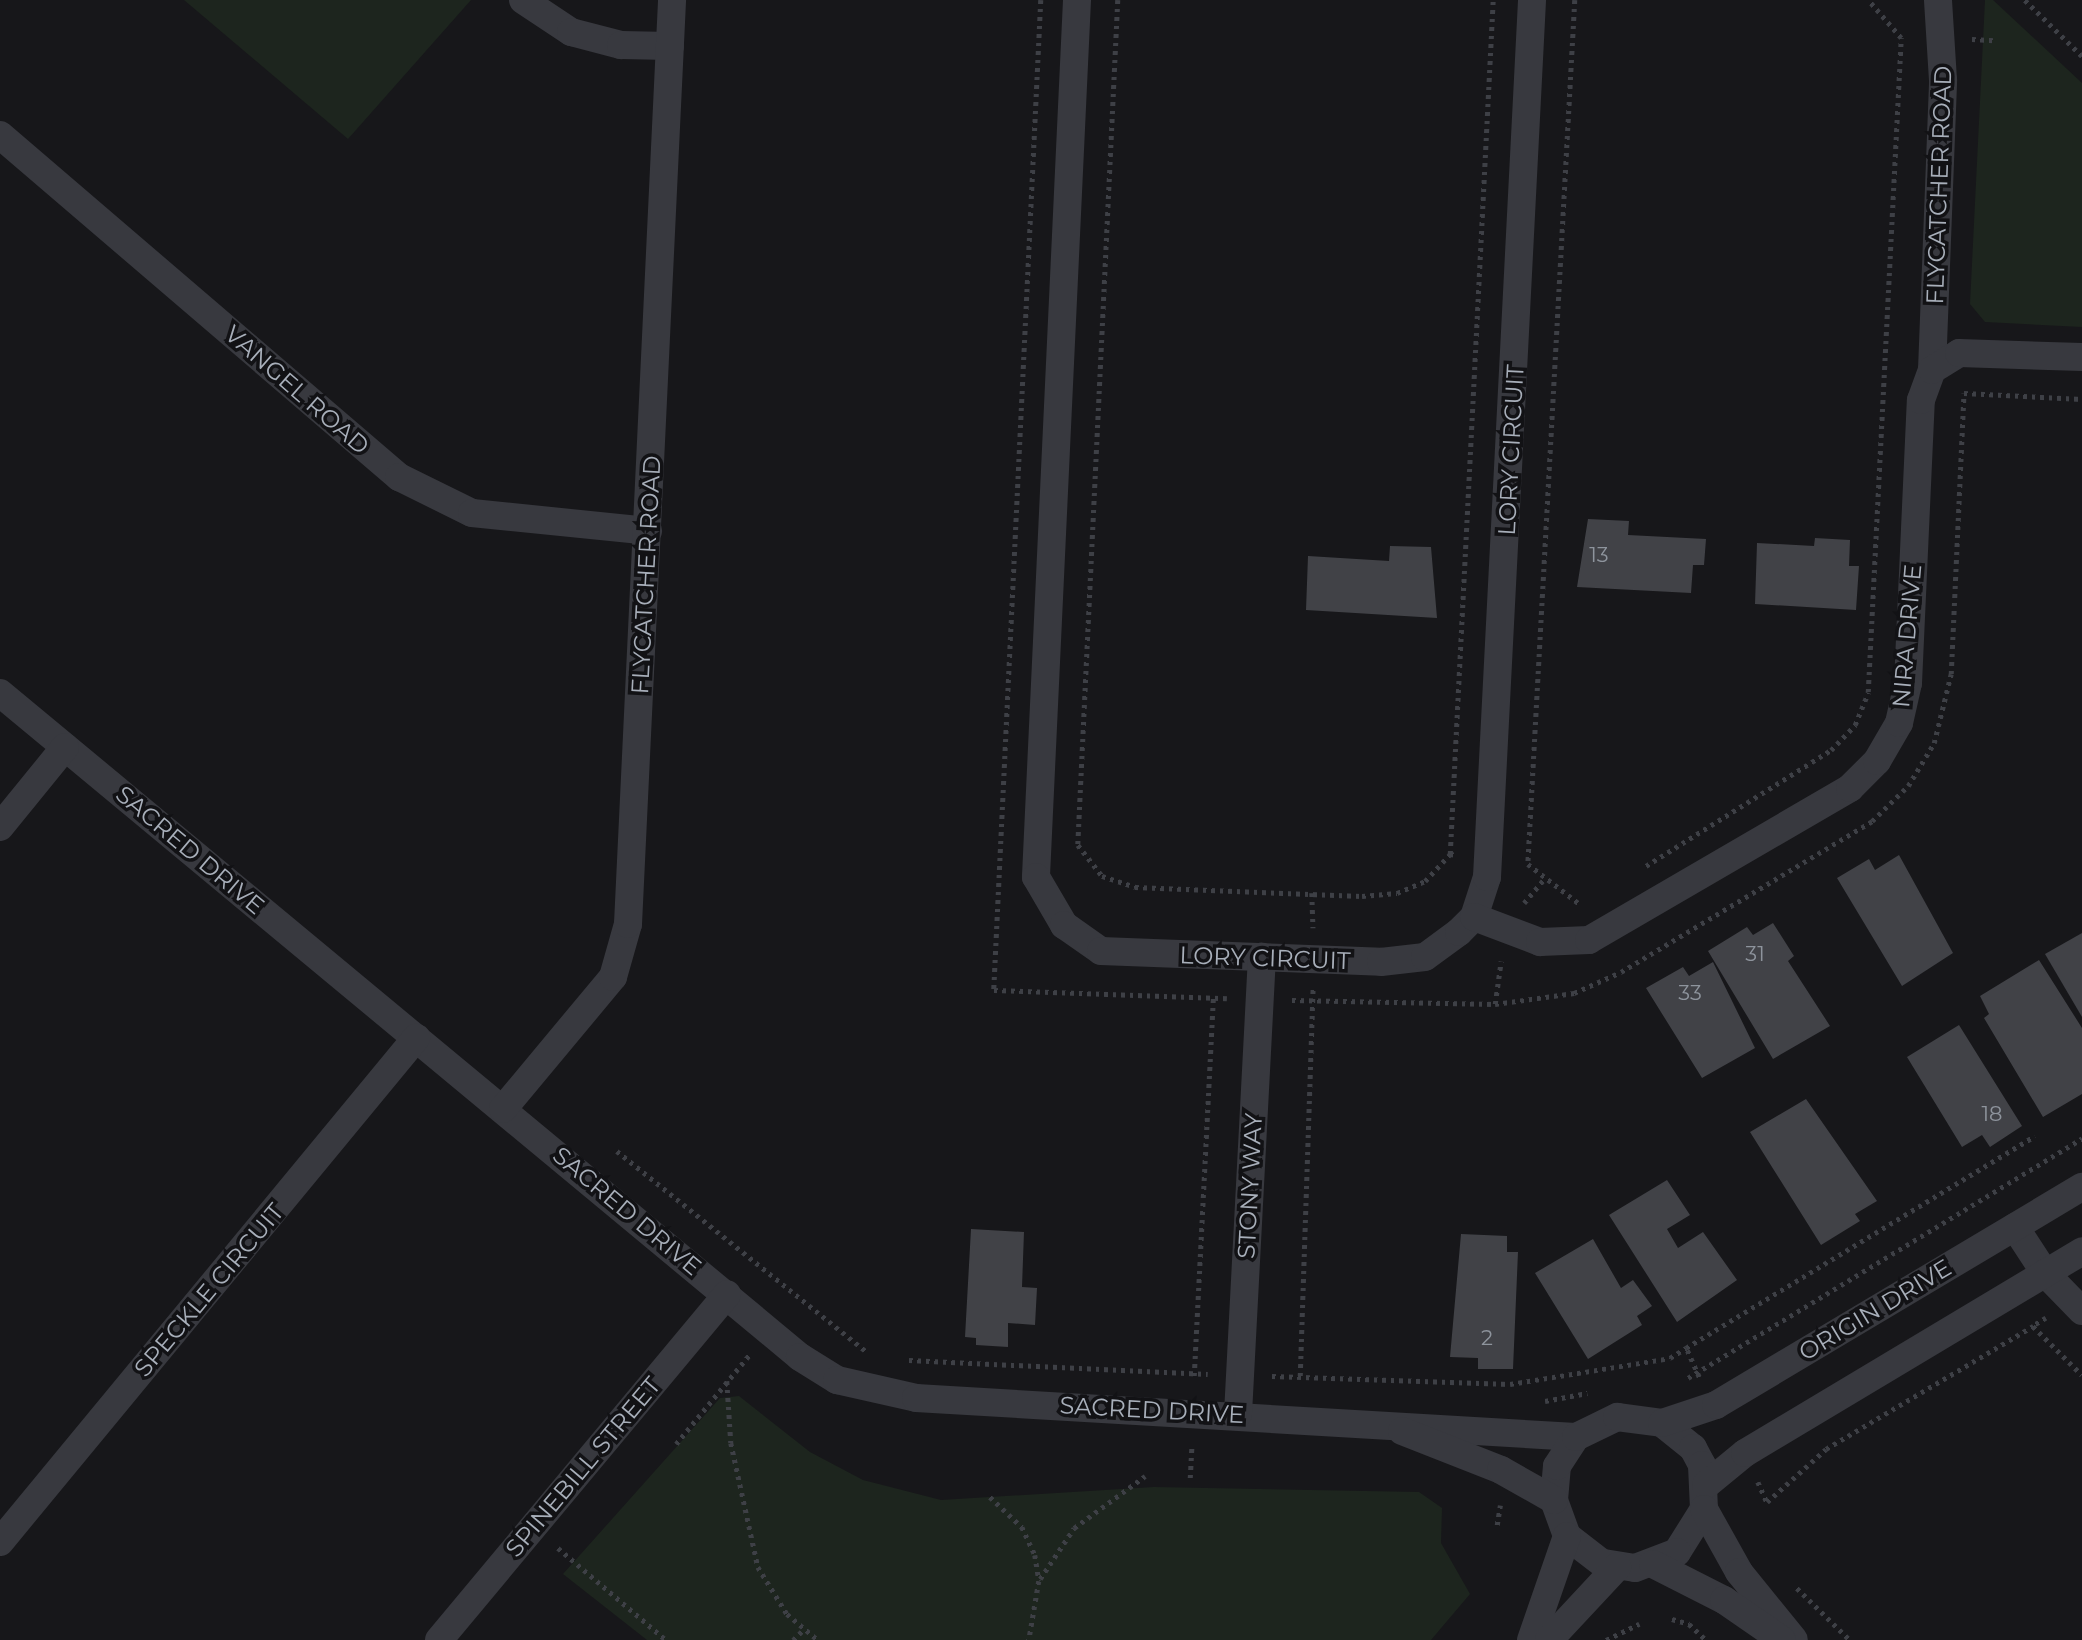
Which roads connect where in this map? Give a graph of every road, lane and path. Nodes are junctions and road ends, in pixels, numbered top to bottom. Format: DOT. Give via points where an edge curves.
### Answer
graph roads {
  1 [pos="523,0"];
  2 [pos="672,0"];
  3 [pos="1041,0"];
  4 [pos="1077,0"];
  5 [pos="1118,0"];
  6 [pos="1493,0"];
  7 [pos="1532,0"];
  8 [pos="1575,0"];
  9 [pos="1868,0"];
  10 [pos="1938,0"];
  11 [pos="2025,0"];
  12 [pos="670,46"];
  13 [pos="2082,55"];
  14 [pos="0,135"];
  15 [pos="2082,357"];
  16 [pos="1928,381"];
  17 [pos="1883,388"];
  18 [pos="2082,399"];
  19 [pos="648,531"];
  20 [pos="0,693"];
  21 [pos="65,747"];
  22 [pos="0,827"];
  23 [pos="1450,854"];
  24 [pos="1489,860"];
  25 [pos="1528,864"];
  26 [pos="1639,870"];
  27 [pos="1591,899"];
  28 [pos="1474,917"];
  29 [pos="1262,957"];
  30 [pos="1213,998"];
  31 [pos="1260,999"];
  32 [pos="1313,1000"];
  33 [pos="416,1038"];
  34 [pos="503,1109"];
  35 [pos="2082,1138"];
  36 [pos="617,1151"];
  37 [pos="2082,1187"];
  38 [pos="2015,1227"];
  39 [pos="2082,1251"];
  40 [pos="2045,1273"];
  41 [pos="727,1294"];
  42 [pos="2077,1306"];
  43 [pos="770,1331"];
  44 [pos="1686,1348"];
  45 [pos="881,1356"];
  46 [pos="894,1358"];
  47 [pos="1696,1372"];
  48 [pos="1194,1374"];
  49 [pos="2082,1374"];
  50 [pos="1240,1376"];
  51 [pos="1300,1377"];
  52 [pos="727,1381"];
  53 [pos="1193,1413"];
  54 [pos="1238,1414"];
  55 [pos="1377,1422"];
  56 [pos="1662,1423"];
  57 [pos="1576,1437"];
  58 [pos="676,1444"];
  59 [pos="1145,1476"];
  60 [pos="1190,1478"];
  61 [pos="990,1497"];
  62 [pos="1705,1497"];
  63 [pos="1553,1500"];
  64 [pos="533,1527"];
  65 [pos="1567,1536"];
  66 [pos="0,1542"];
  67 [pos="1653,1564"];
  68 [pos="1617,1567"];
  69 [pos="1039,1581"];
  70 [pos="1672,1619"];
  71 [pos="1639,1624"];
  72 [pos="803,1630"];
  73 [pos="439,1640"];
  74 [pos="666,1640"];
  75 [pos="793,1640"];
  76 [pos="818,1640"];
  77 [pos="1028,1640"];
  78 [pos="1531,1640"];
  79 [pos="1549,1640"];
  80 [pos="1606,1640"];
  81 [pos="1706,1640"];
  82 [pos="1783,1640"];
  83 [pos="1794,1640"];
  1 -- 12 [label="street" via="571,32 621,45"];
  2 -- 12 [label="street, FLYCATCHER ROAD"];
  3 -- 30 [label="path" via="994,990"];
  4 -- 29 [label="street, LORY CIRCUIT" via="1036,877 1065,925 1101,951"];
  5 -- 23 [label="path" via="1078,845 1102,876 1135,887 1362,896 1397,893 1424,881"];
  6 -- 23 [label="path"];
  7 -- 24 [label="street, LORY CIRCUIT"];
  8 -- 25 [label="path"];
  9 -- 17 [label="path" via="1901,38"];
  10 -- 16 [label="street, FLYCATCHER ROAD" via="1943,80"];
  11 -- 13 [label="path"];
  12 -- 19 [label="street, FLYCATCHER ROAD"];
  14 -- 19 [label="street, VANGEL ROAD" via="399,477 472,513"];
  15 -- 16 [label="street" via="1959,353"];
  16 -- 17 [label="path"];
  16 -- 18 [label="path"];
  16 -- 28 [label="street, NIRA DRIVE" via="1908,683 1899,723 1877,761 1850,788 1589,940 1540,942"];
  17 -- 26 [label="path" via="1873,651 1868,692 1855,724 1831,750 1780,785"];
  19 -- 34 [label="street, FLYCATCHER ROAD" via="628,924 613,977"];
  20 -- 21 [label="street, SACRED DRIVE"];
  21 -- 22 [label="street"];
  21 -- 33 [label="street, SACRED DRIVE"];
  23 -- 24 [label="path"];
  24 -- 25 [label="path"];
  24 -- 28 [label="street, LORY CIRCUIT"];
  25 -- 27 [label="path" via="1579,906"];
  28 -- 29 [label="street, LORY CIRCUIT" via="1424,957 1381,962"];
  29 -- 31 [label="street, STONY WAY"];
  30 -- 31 [label="path"];
  30 -- 48 [label="path"];
  31 -- 50 [label="street, STONY WAY"];
  32 -- 51 [label="path"];
  33 -- 34 [label="street, SACRED DRIVE"];
  33 -- 66 [label="street, SPECKLE CIRCUIT"];
  34 -- 41 [label="street, SACRED DRIVE"];
  35 -- 47 [label="path"];
  36 -- 45 [label="path" via="833,1330"];
  37 -- 38 [label="street, ORIGIN DRIVE"];
  38 -- 40 [label="street"];
  38 -- 56 [label="street, ORIGIN DRIVE" via="1716,1405"];
  39 -- 40 [label="street"];
  40 -- 42 [label="street"];
  40 -- 62 [label="street" via="1745,1453"];
  41 -- 43 [label="street, SACRED DRIVE"];
  41 -- 64 [label="street, SPINEBILL STREET"];
  42 -- 49 [label="path" via="2033,1326"];
  43 -- 52 [label="path"];
  43 -- 53 [label="street, SACRED DRIVE" via="837,1380 877,1394"];
  44 -- 51 [label="path" via="1670,1358 1510,1384"];
  46 -- 48 [label="path"];
  48 -- 50 [label="path"];
  48 -- 53 [label="path"];
  50 -- 51 [label="path"];
  50 -- 54 [label="street, STONY WAY"];
  52 -- 58 [label="path"];
  52 -- 72 [label="path" via="731,1443 758,1567"];
  53 -- 54 [label="street, SACRED DRIVE"];
  53 -- 60 [label="path"];
  54 -- 55 [label="street, SACRED DRIVE"];
  55 -- 57 [label="street, SACRED DRIVE"];
  55 -- 63 [label="street, SACRED DRIVE" via="1500,1469"];
  56 -- 57 [label="street, ORIGIN DRIVE" via="1617,1417"];
  56 -- 62 [label="street" via="1693,1448"];
  57 -- 63 [label="street" via="1557,1466"];
  59 -- 69 [label="path" via="1073,1528"];
  61 -- 69 [label="path" via="1022,1527"];
  62 -- 67 [label="street" via="1677,1552"];
  62 -- 83 [label="street" via="1739,1572"];
  63 -- 65 [label="street"];
  64 -- 73 [label="street, SPINEBILL STREET"];
  64 -- 74 [label="path"];
  65 -- 68 [label="street" via="1589,1556"];
  65 -- 78 [label="street"];
  67 -- 68 [label="street"];
  67 -- 82 [label="street"];
  68 -- 79 [label="street"];
  69 -- 77 [label="path"];
  70 -- 81 [label="path" via="1689,1624"];
  71 -- 80 [label="path"];
  72 -- 75 [label="path"];
  72 -- 76 [label="path"];
}
